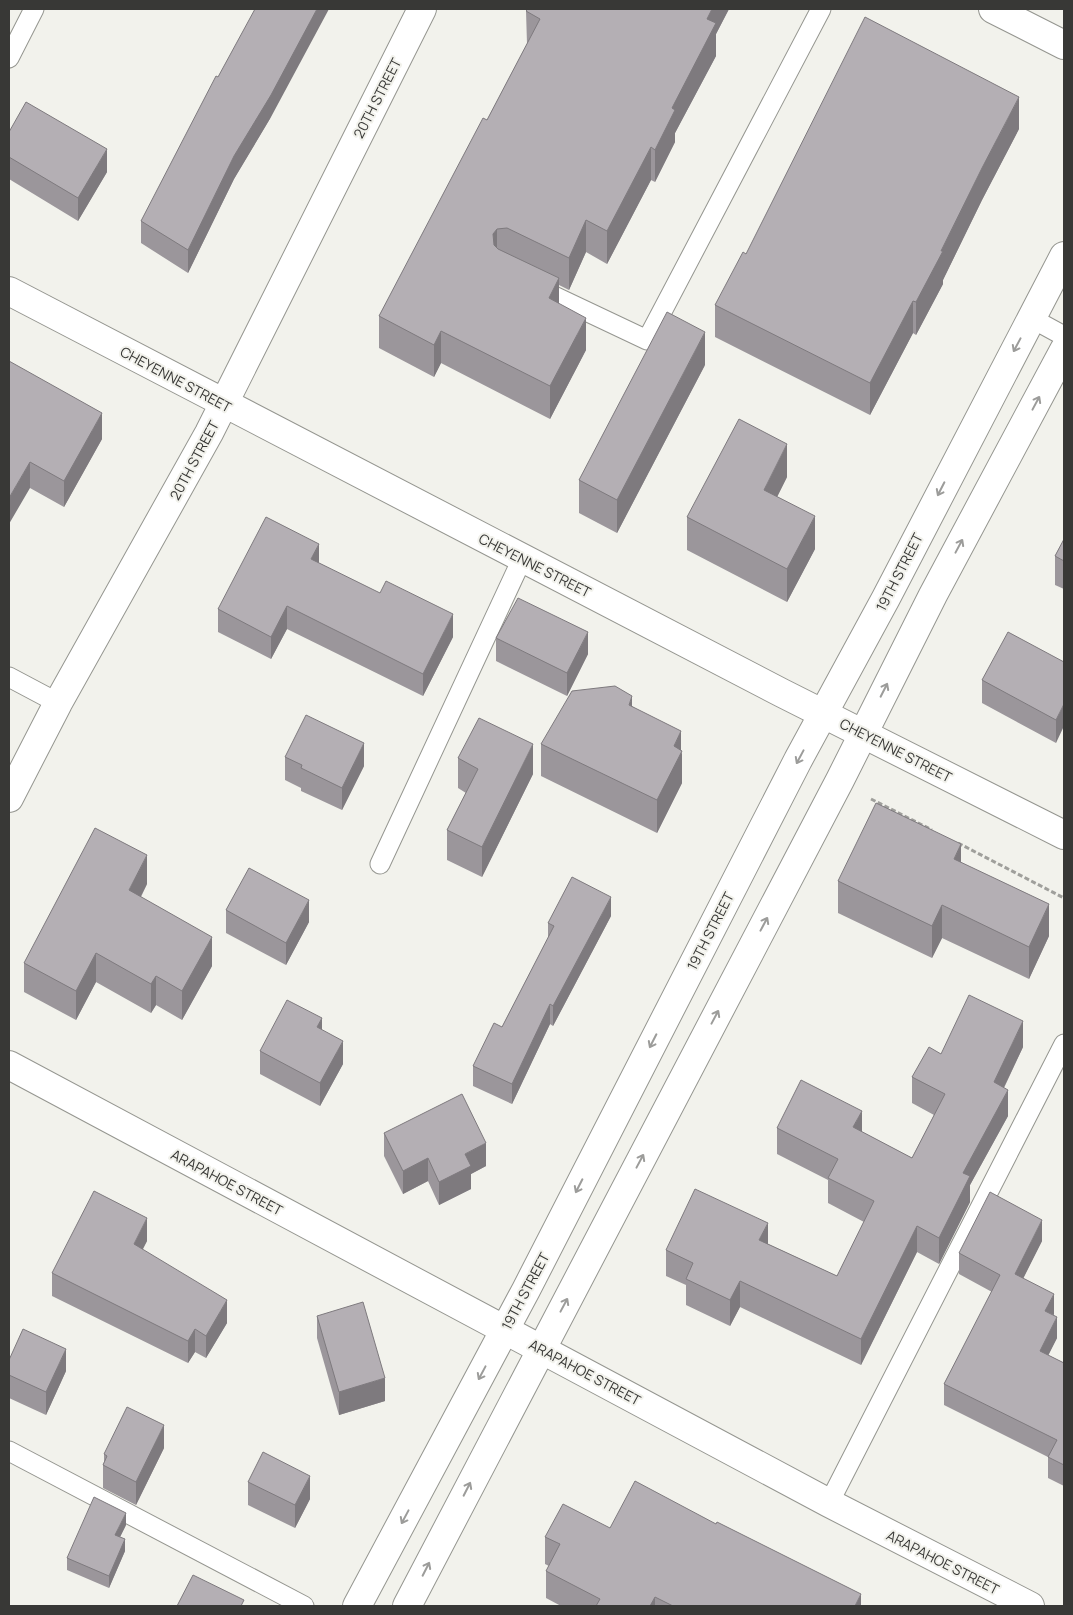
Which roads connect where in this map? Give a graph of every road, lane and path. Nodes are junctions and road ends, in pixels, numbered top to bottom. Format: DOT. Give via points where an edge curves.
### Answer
graph roads {
  1 [pos="34,9"];
  2 [pos="422,9"];
  3 [pos="821,9"];
  4 [pos="993,9"];
  5 [pos="1064,45"];
  6 [pos="9,58"];
  7 [pos="1064,256"];
  8 [pos="521,280"];
  9 [pos="9,291"];
  10 [pos="1031,318"];
  11 [pos="1064,336"];
  12 [pos="1064,350"];
  13 [pos="223,404"];
  14 [pos="522,559"];
  15 [pos="9,677"];
  16 [pos="58,703"];
  17 [pos="823,714"];
  18 [pos="862,734"];
  19 [pos="866,795"];
  20 [pos="9,798"];
  21 [pos="941,835"];
  22 [pos="1064,835"];
  23 [pos="950,839"];
  24 [pos="380,864"];
  25 [pos="1064,898"];
  26 [pos="1064,1044"];
  27 [pos="9,1065"];
  28 [pos="504,1330"];
  29 [pos="541,1348"];
  30 [pos="9,1451"];
  31 [pos="829,1503"];
  32 [pos="304,1606"];
  33 [pos="357,1606"];
  34 [pos="407,1606"];
  35 [pos="1030,1606"];
  1 -- 6 [label="lane"];
  2 -- 13 [label="street, 20TH STREET"];
  3 -- 8 [label="lane" via="647,340"];
  4 -- 5 [label="street"];
  7 -- 10 [label="street, 19TH STREET"];
  9 -- 13 [label="street, CHEYENNE STREET"];
  10 -- 11 [label="lane"];
  10 -- 17 [label="street, 19TH STREET, one-way"];
  18 -- 12 [label="street, one-way"];
  13 -- 14 [label="street, CHEYENNE STREET"];
  13 -- 16 [label="street, 20TH STREET"];
  14 -- 17 [label="street, CHEYENNE STREET"];
  14 -- 24 [label="lane"];
  15 -- 16 [label="lane"];
  16 -- 20 [label="street, 20TH STREET"];
  17 -- 18 [label="street, CHEYENNE STREET"];
  17 -- 28 [label="street, 19TH STREET, one-way"];
  18 -- 22 [label="street, CHEYENNE STREET"];
  29 -- 18 [label="street, one-way"];
  19 -- 21 [label="path"];
  23 -- 25 [label="path"];
  26 -- 31 [label="lane"];
  27 -- 28 [label="street, ARAPAHOE STREET"];
  28 -- 29 [label="street, ARAPAHOE STREET"];
  28 -- 33 [label="street, 19TH STREET, one-way"];
  29 -- 31 [label="street, ARAPAHOE STREET"];
  34 -- 29 [label="street, one-way"];
  30 -- 32 [label="lane"];
  31 -- 35 [label="street, ARAPAHOE STREET"];
}
